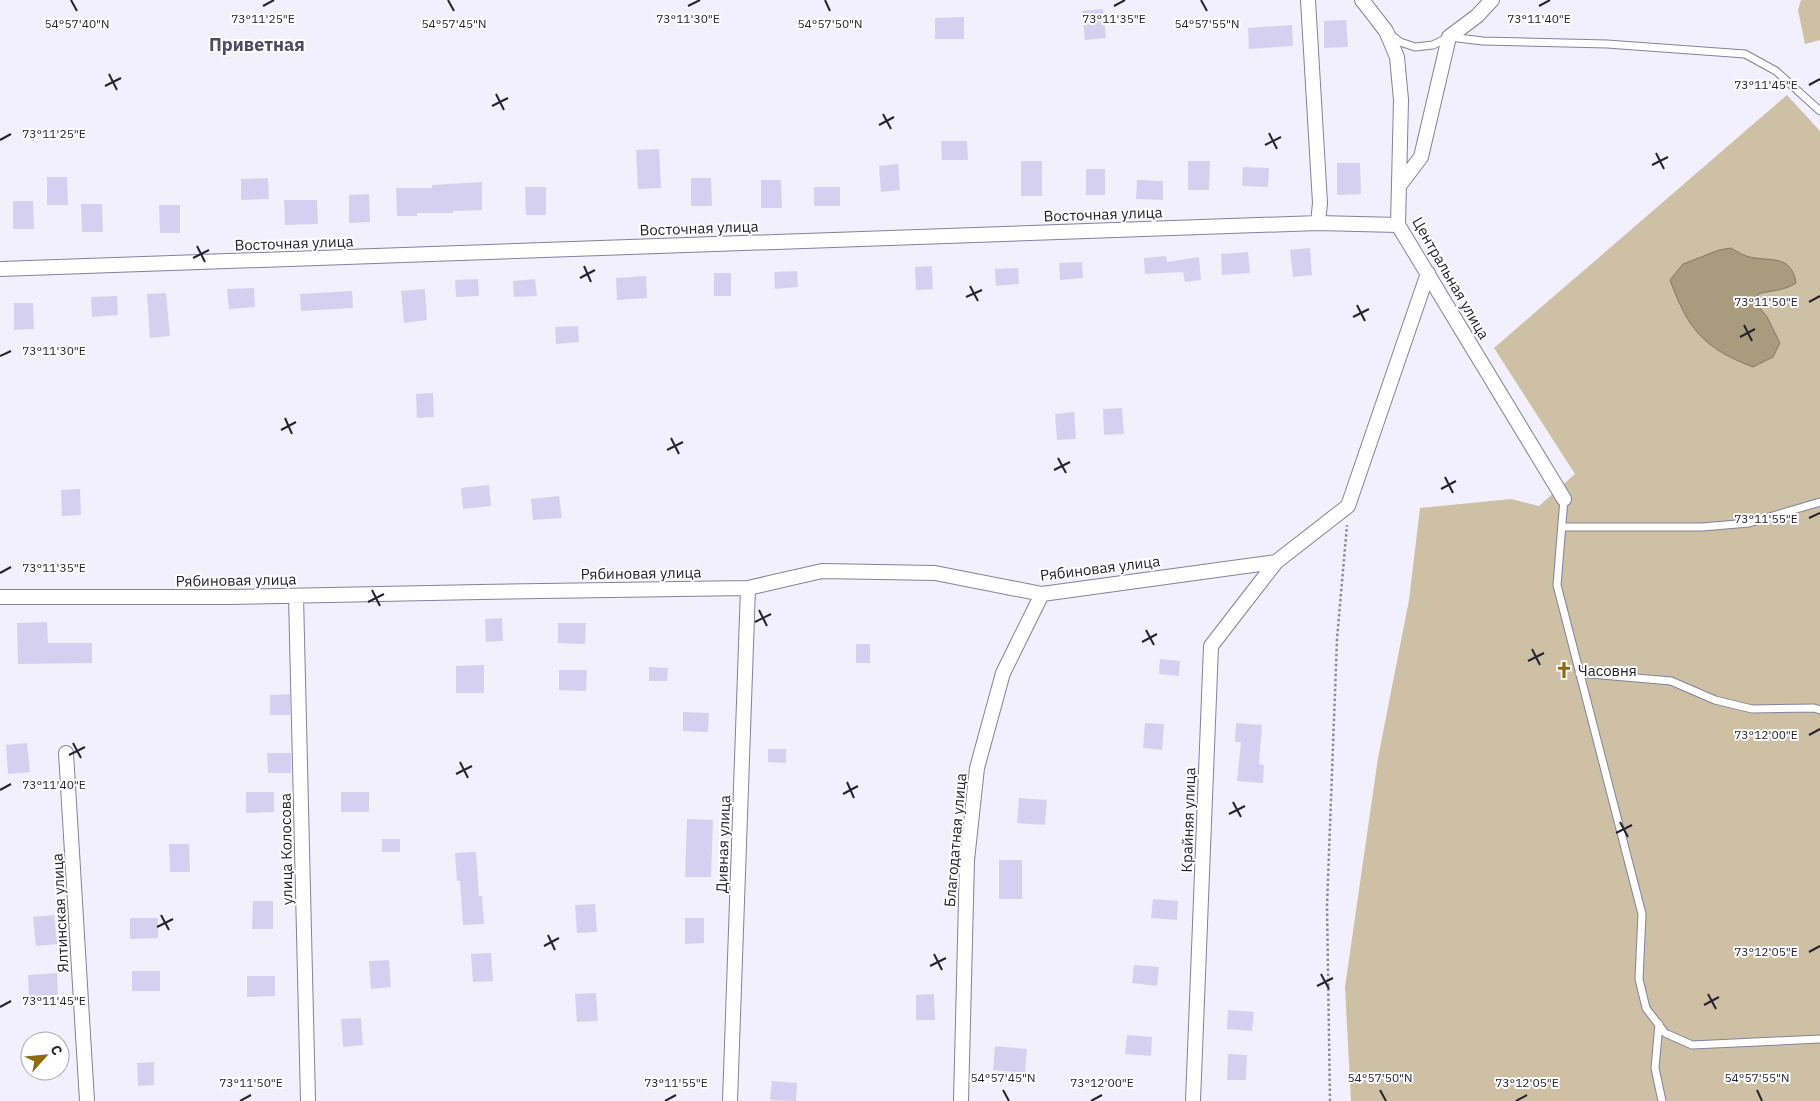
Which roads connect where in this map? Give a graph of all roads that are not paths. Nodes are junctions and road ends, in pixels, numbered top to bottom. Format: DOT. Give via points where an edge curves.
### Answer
graph roads {
  1 [pos="1308,0"];
  2 [pos="1362,0"];
  3 [pos="1492,0"];
  4 [pos="1386,31"];
  5 [pos="1449,37"];
  6 [pos="1820,111"];
  7 [pos="1399,186"];
  8 [pos="1318,223"];
  9 [pos="1398,225"];
  10 [pos="0,269"];
  11 [pos="1428,273"];
  12 [pos="1564,499"];
  13 [pos="1820,502"];
  14 [pos="1562,527"];
  15 [pos="1276,562"];
  16 [pos="748,588"];
  17 [pos="1042,594"];
  18 [pos="296,596"];
  19 [pos="0,597"];
  20 [pos="1579,673"];
  21 [pos="1820,710"];
  22 [pos="66,753"];
  23 [pos="1658,1024"];
  24 [pos="1820,1039"];
  25 [pos="87,1101"];
  26 [pos="308,1101"];
  27 [pos="730,1101"];
  28 [pos="961,1101"];
  29 [pos="1193,1101"];
  30 [pos="1662,1101"];
  1 -- 8 [label="street" via="1320,203"];
  2 -- 4 [label="street, Центральная улица"];
  3 -- 5 [label="street" via="1478,16"];
  4 -- 5 [label="lane" via="1400,42 1416,47 1433,45"];
  4 -- 7 [label="street, Центральная улица" via="1397,57 1399,74"];
  5 -- 6 [label="lane" via="1746,54 1776,70"];
  5 -- 7 [label="street" via="1421,157"];
  7 -- 9 [label="street, Центральная улица"];
  8 -- 9 [label="street, Восточная улица"];
  8 -- 10 [label="street, Восточная улица"];
  9 -- 11 [label="street, Центральная улица"];
  11 -- 12 [label="street, Центральная улица"];
  11 -- 15 [label="street, Крайняя улица" via="1348,506"];
  12 -- 14 [label="lane"];
  13 -- 14 [label="lane" via="1749,523 1702,527"];
  14 -- 20 [label="lane" via="1557,585"];
  15 -- 17 [label="street, Рябиновая улица"];
  15 -- 29 [label="street, Крайняя улица" via="1211,646"];
  16 -- 17 [label="street, Рябиновая улица" via="822,571 935,573"];
  16 -- 18 [label="street, Рябиновая улица"];
  16 -- 27 [label="street, Дивная улица"];
  17 -- 28 [label="street, Благодатная улица" via="1003,673 977,768 966,860"];
  18 -- 19 [label="street, Рябиновая улица"];
  18 -- 26 [label="street, улица Колосова"];
  20 -- 21 [label="lane" via="1672,682 1715,700 1752,709"];
  20 -- 23 [label="lane" via="1642,914 1639,979 1646,1008"];
  22 -- 25 [label="street, Ялтинская улица"];
  23 -- 24 [label="lane" via="1665,1033 1692,1045"];
  23 -- 30 [label="lane" via="1655,1068"];
}
